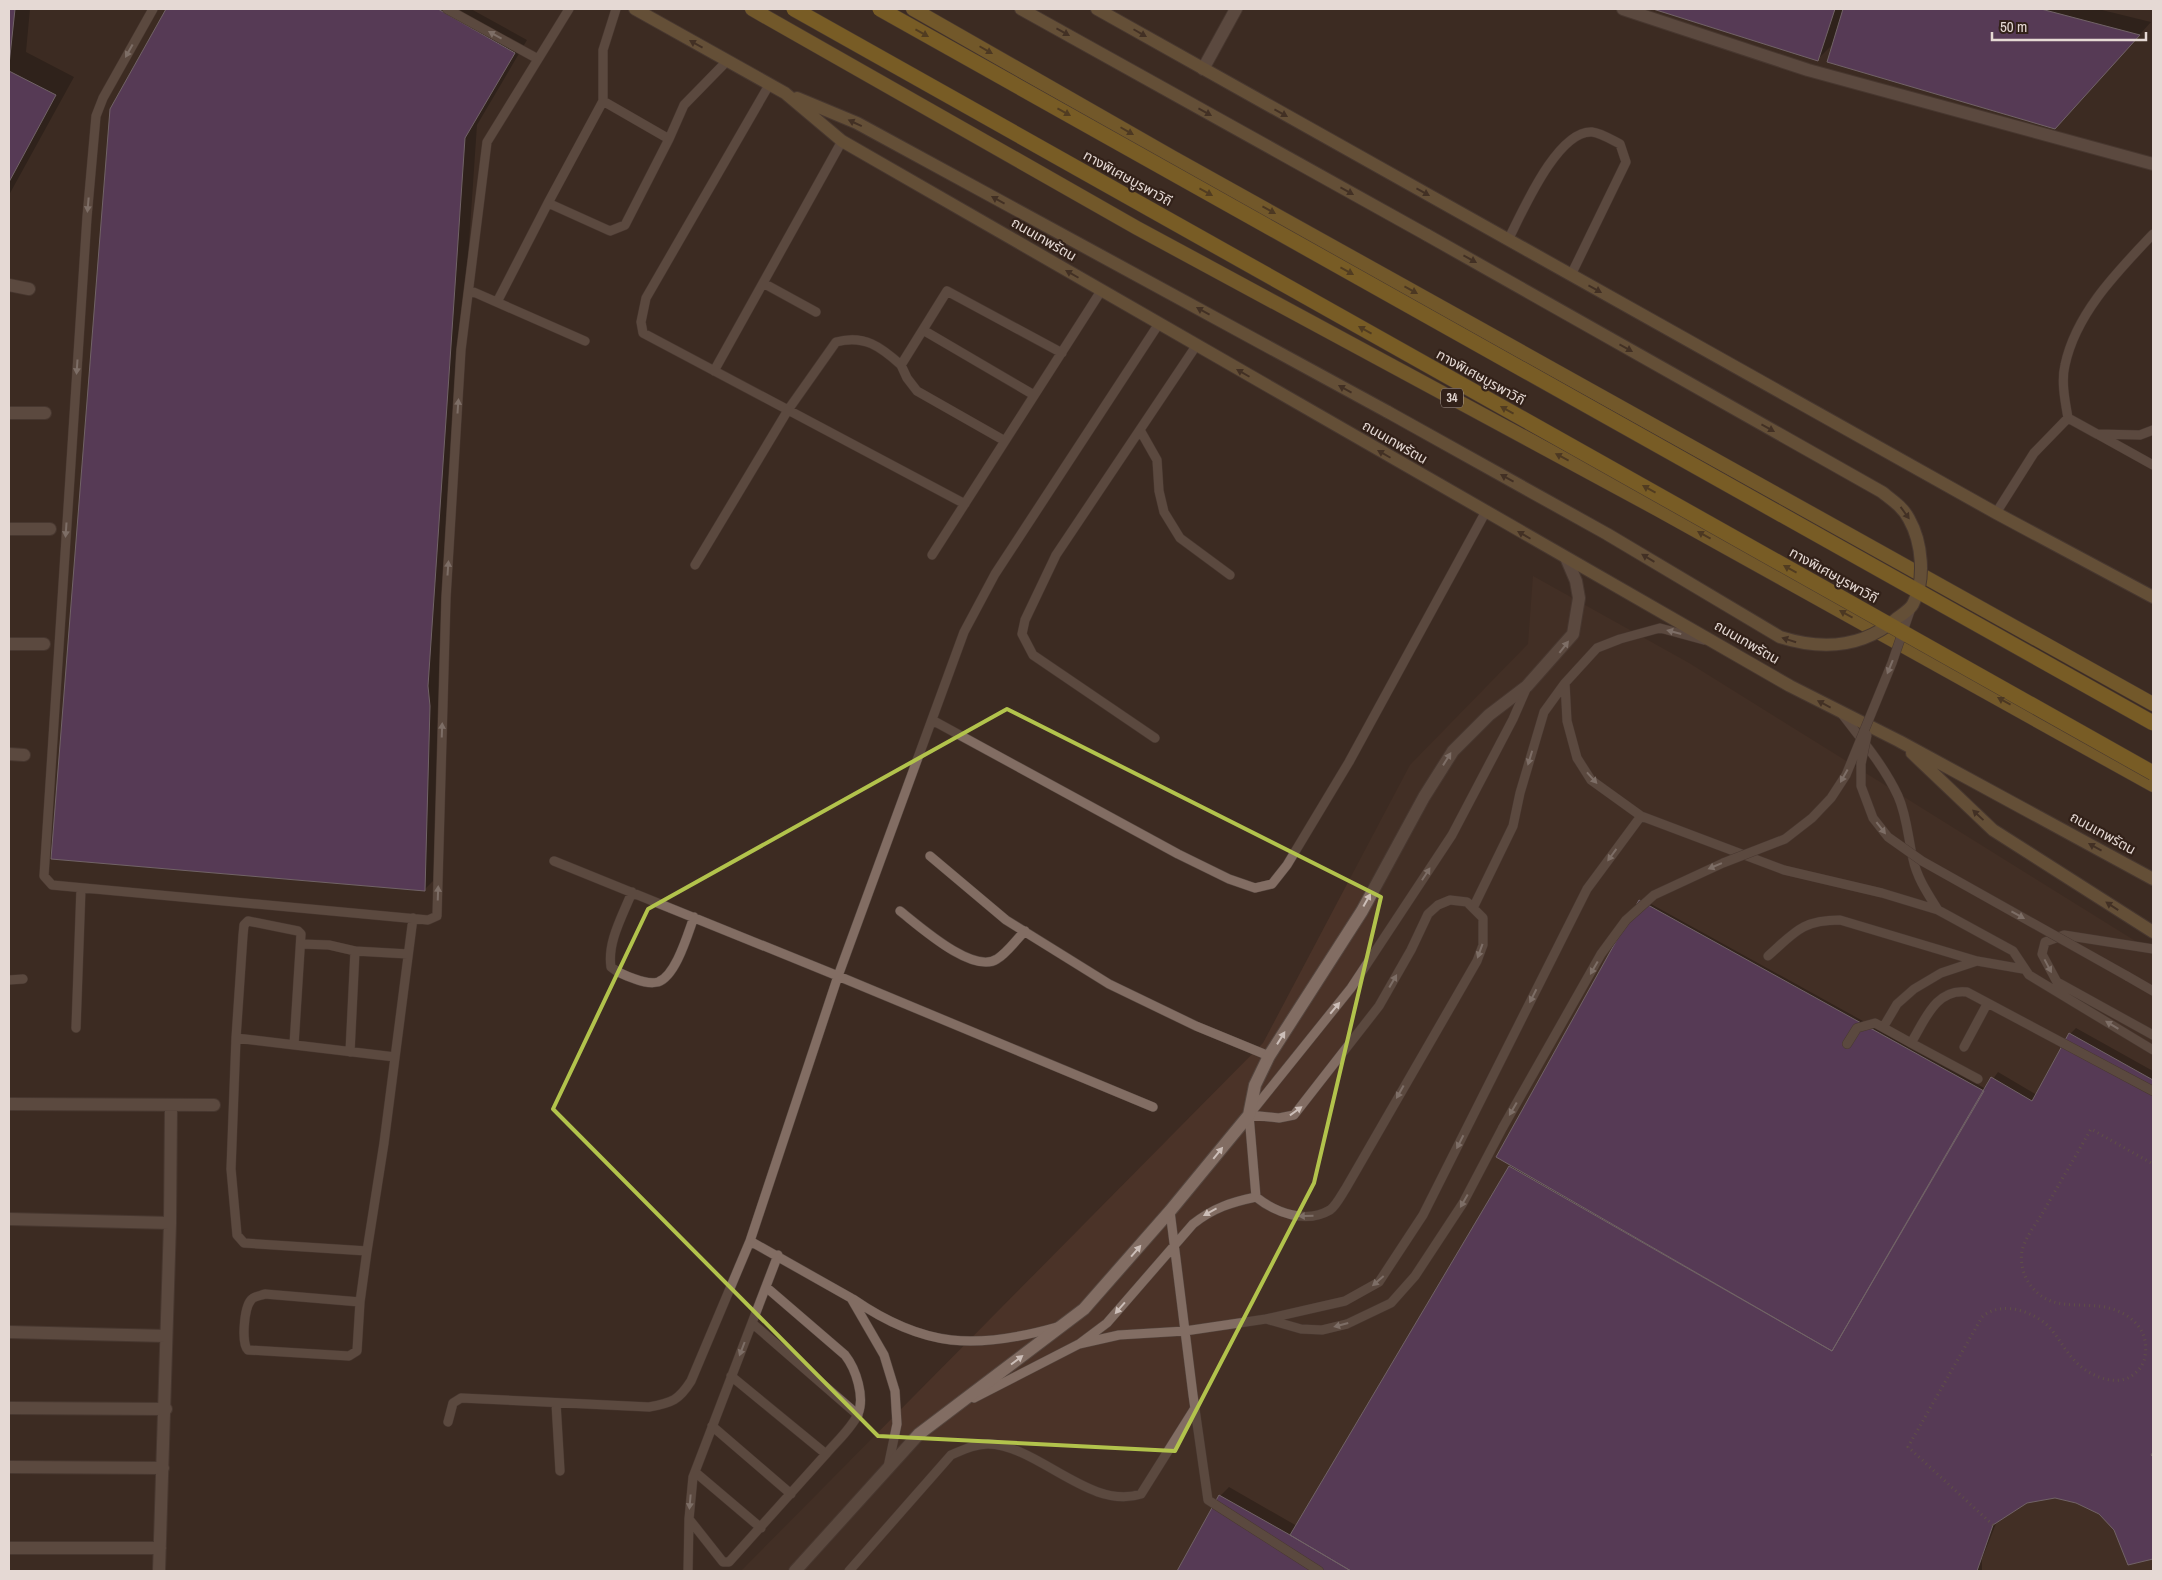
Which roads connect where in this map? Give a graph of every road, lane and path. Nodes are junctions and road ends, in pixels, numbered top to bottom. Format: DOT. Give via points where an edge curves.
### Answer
graph roads {
  1 [pos="153,9"];
  2 [pos="447,9"];
  3 [pos="568,9"];
  4 [pos="616,9"];
  5 [pos="635,9"];
  6 [pos="752,9"];
  7 [pos="794,9"];
  8 [pos="880,9"];
  9 [pos="914,9"];
  10 [pos="1020,9"];
  11 [pos="1097,9"];
  12 [pos="1236,9"];
  13 [pos="1623,9"];
  14 [pos="538,59"];
  15 [pos="726,61"];
  16 [pos="1203,69"];
  17 [pos="769,84"];
  18 [pos="784,93"];
  19 [pos="603,101"];
  20 [pos="669,139"];
  21 [pos="842,141"];
  22 [pos="2153,164"];
  23 [pos="548,203"];
  24 [pos="2153,234"];
  25 [pos="1508,240"];
  26 [pos="1571,275"];
  27 [pos="762,283"];
  28 [pos="9,285"];
  29 [pos="29,289"];
  30 [pos="469,290"];
  31 [pos="1100,291"];
  32 [pos="497,302"];
  33 [pos="816,312"];
  34 [pos="1158,325"];
  35 [pos="923,330"];
  36 [pos="585,341"];
  37 [pos="1196,346"];
  38 [pos="1062,352"];
  39 [pos="901,365"];
  40 [pos="714,371"];
  41 [pos="1034,395"];
  42 [pos="788,410"];
  43 [pos="9,413"];
  44 [pos="45,414"];
  45 [pos="2068,418"];
  46 [pos="1140,430"];
  47 [pos="2153,430"];
  48 [pos="2097,434"];
  49 [pos="1005,441"];
  50 [pos="2153,466"];
  51 [pos="965,504"];
  52 [pos="1485,513"];
  53 [pos="1996,513"];
  54 [pos="9,529"];
  55 [pos="50,529"];
  56 [pos="932,556"];
  57 [pos="1567,560"];
  58 [pos="695,565"];
  59 [pos="1230,574"];
  60 [pos="2153,597"];
  61 [pos="1912,605"];
  62 [pos="9,644"];
  63 [pos="44,644"];
  64 [pos="1721,645"];
  65 [pos="1565,683"];
  66 [pos="1527,686"];
  67 [pos="2153,704"];
  68 [pos="1842,714"];
  69 [pos="1870,716"];
  70 [pos="932,720"];
  71 [pos="2153,723"];
  72 [pos="1156,738"];
  73 [pos="1899,741"];
  74 [pos="9,754"];
  75 [pos="24,755"];
  76 [pos="2153,773"];
  77 [pos="2153,785"];
  78 [pos="1641,816"];
  79 [pos="930,856"];
  80 [pos="554,861"];
  81 [pos="2153,879"];
  82 [pos="81,888"];
  83 [pos="632,892"];
  84 [pos="1474,906"];
  85 [pos="1938,910"];
  86 [pos="900,911"];
  87 [pos="413,918"];
  88 [pos="694,918"];
  89 [pos="1025,932"];
  90 [pos="2153,932"];
  91 [pos="301,944"];
  92 [pos="2153,948"];
  93 [pos="355,950"];
  94 [pos="408,954"];
  95 [pos="1768,956"];
  96 [pos="1977,961"];
  97 [pos="2023,968"];
  98 [pos="838,976"];
  99 [pos="9,980"];
  100 [pos="23,980"];
  101 [pos="2153,991"];
  102 [pos="1987,1004"];
  103 [pos="1884,1026"];
  104 [pos="76,1028"];
  105 [pos="2153,1034"];
  106 [pos="236,1038"];
  107 [pos="1912,1043"];
  108 [pos="1847,1044"];
  109 [pos="294,1045"];
  110 [pos="1964,1047"];
  111 [pos="2153,1050"];
  112 [pos="350,1052"];
  113 [pos="1269,1056"];
  114 [pos="395,1057"];
  115 [pos="1978,1078"];
  116 [pos="2153,1091"];
  117 [pos="9,1104"];
  118 [pos="171,1106"];
  119 [pos="214,1106"];
  120 [pos="1153,1107"];
  121 [pos="1249,1115"];
  122 [pos="2153,1164"];
  123 [pos="1256,1197"];
  124 [pos="1170,1211"];
  125 [pos="9,1219"];
  126 [pos="170,1223"];
  127 [pos="750,1241"];
  128 [pos="1175,1245"];
  129 [pos="367,1251"];
  130 [pos="778,1255"];
  131 [pos="766,1287"];
  132 [pos="851,1298"];
  133 [pos="360,1302"];
  134 [pos="1266,1319"];
  135 [pos="752,1323"];
  136 [pos="1064,1325"];
  137 [pos="1186,1331"];
  138 [pos="9,1332"];
  139 [pos="166,1336"];
  140 [pos="1079,1344"];
  141 [pos="731,1376"];
  142 [pos="556,1403"];
  143 [pos="9,1408"];
  144 [pos="1195,1408"];
  145 [pos="166,1409"];
  146 [pos="949,1410"];
  147 [pos="858,1415"];
  148 [pos="448,1422"];
  149 [pos="712,1426"];
  150 [pos="826,1454"];
  151 [pos="9,1467"];
  152 [pos="163,1468"];
  153 [pos="888,1468"];
  154 [pos="560,1470"];
  155 [pos="695,1472"];
  156 [pos="792,1494"];
  157 [pos="689,1519"];
  158 [pos="1993,1525"];
  159 [pos="761,1528"];
  160 [pos="9,1548"];
  161 [pos="160,1548"];
  162 [pos="160,1571"];
  163 [pos="688,1571"];
  164 [pos="795,1571"];
  165 [pos="849,1571"];
  166 [pos="1319,1571"];
  1 -- 82 [label="lane, one-way" via="96,116 87,217 44,876 52,886"];
  14 -- 2 [label="lane, one-way"];
  3 -- 14 [label="lane"];
  4 -- 19 [label="lane" via="603,50"];
  15 -- 5 [label="main road, ถนนเทพรัตน, one-way"];
  77 -- 6 [label="highway, 34, one-way" via="1668,515 1137,228"];
  76 -- 7 [label="highway, ทางพิเศษบูรพาวิถี, one-way, bridge"];
  8 -- 71 [label="highway, ทางพิเศษบูรพาวิถี, one-way, bridge"];
  9 -- 67 [label="highway, one-way" via="1172,157"];
  10 -- 61 [label="main road, one-way, bridge" via="1882,492 1898,504 1916,533 1920,566"];
  11 -- 16 [label="main road, one-way"];
  12 -- 16 [label="street"];
  13 -- 22 [label="street" via="1808,70"];
  14 -- 30 [label="lane" via="487,142"];
  15 -- 17 [label="main road, ถนนเทพรัตน"];
  15 -- 20 [label="lane" via="684,105"];
  16 -- 25 [label="main road, one-way"];
  17 -- 18 [label="main road, ถนนเทพรัตน"];
  17 -- 40 [label="lane" via="646,298 642,316 643,333"];
  18 -- 21 [label="main road, ถนนเทพรัตน"];
  61 -- 18 [label="main road, one-way, bridge" via="1888,626 1859,641 1820,645 1780,637 1607,534 1388,412 857,123"];
  19 -- 20 [label="lane"];
  19 -- 23 [label="lane"];
  20 -- 23 [label="lane" via="625,226 610,231"];
  21 -- 27 [label="lane"];
  31 -- 21 [label="main road, ถนนเทพรัตน, one-way"];
  23 -- 32 [label="lane"];
  24 -- 45 [label="lane" via="2080,322 2064,366"];
  25 -- 26 [label="main road"];
  25 -- 26 [label="lane" via="1543,176 1566,143 1592,132 1620,144 1626,162"];
  26 -- 53 [label="main road, one-way"];
  27 -- 33 [label="lane"];
  27 -- 40 [label="lane"];
  28 -- 29 [label="street"];
  30 -- 32 [label="lane"];
  87 -- 30 [label="lane, one-way" via="428,920 437,916 446,598 462,350"];
  31 -- 34 [label="main road, ถนนเทพรัตน"];
  31 -- 38 [label="lane"];
  32 -- 36 [label="lane"];
  34 -- 37 [label="main road, ถนนเทพรัตน"];
  34 -- 70 [label="lane" via="995,574 964,632"];
  35 -- 38 [label="lane" via="947,290"];
  35 -- 39 [label="lane"];
  35 -- 41 [label="lane"];
  37 -- 46 [label="lane"];
  52 -- 37 [label="main road, ถนนเทพรัตน, one-way"];
  38 -- 41 [label="lane"];
  39 -- 42 [label="lane" via="882,348 863,339 836,342"];
  39 -- 49 [label="lane" via="917,391"];
  40 -- 42 [label="lane"];
  41 -- 49 [label="lane"];
  42 -- 51 [label="lane"];
  42 -- 58 [label="lane"];
  43 -- 44 [label="street"];
  45 -- 48 [label="lane"];
  45 -- 53 [label="lane" via="2034,453"];
  46 -- 59 [label="lane" via="1158,460 1159,491 1164,512 1180,538"];
  46 -- 72 [label="lane" via="1056,556 1025,620 1022,634 1033,655"];
  47 -- 48 [label="lane" via="2140,435"];
  48 -- 50 [label="lane"];
  49 -- 51 [label="lane"];
  51 -- 56 [label="lane"];
  57 -- 52 [label="main road, ถนนเทพรัตน, one-way"];
  52 -- 70 [label="lane" via="1349,762 1287,865 1272,884 1255,888 1229,879"];
  53 -- 60 [label="main road"];
  54 -- 55 [label="street"];
  57 -- 64 [label="main road, ถนนเทพรัตน"];
  66 -- 57 [label="street, one-way" via="1574,634 1580,598"];
  61 -- 69 [label="lane, one-way, bridge"];
  62 -- 63 [label="street"];
  64 -- 65 [label="lane, one-way" via="1660,628 1597,648"];
  68 -- 64 [label="main road, ถนนเทพรัตน, one-way"];
  65 -- 78 [label="lane, one-way" via="1567,721 1578,758 1591,780"];
  65 -- 84 [label="lane, one-way" via="1544,712 1513,826"];
  113 -- 66 [label="street, one-way" via="1362,911 1452,751 1488,715"];
  121 -- 66 [label="lane, one-way" via="1351,988 1442,850 1513,719"];
  68 -- 73 [label="main road, ถนนเทพรัตน"];
  68 -- 85 [label="lane" via="1882,767 1898,797 1920,881"];
  69 -- 101 [label="lane, one-way, bridge" via="1861,764 1861,786 1872,818 1888,837 1922,861"];
  69 -- 134 [label="lane, one-way, bridge" via="1846,776 1812,818 1785,839 1715,866 1654,895 1626,920 1601,954 1463,1202 1415,1276 1391,1303 1347,1324 1322,1330"];
  70 -- 98 [label="lane"];
  81 -- 73 [label="main road, ถนนเทพรัตน, one-way"];
  90 -- 73 [label="main road, one-way" via="1993,830"];
  74 -- 75 [label="street"];
  78 -- 85 [label="lane" via="1784,870"];
  78 -- 134 [label="lane, one-way" via="1587,889 1423,1215 1379,1282 1345,1301"];
  79 -- 89 [label="lane"];
  80 -- 83 [label="lane"];
  82 -- 87 [label="lane"];
  82 -- 104 [label="lane"];
  83 -- 88 [label="lane"];
  83 -- 88 [label="lane" via="617,928 610,960 611,967 618,973 646,983 664,978 677,960"];
  121 -- 84 [label="lane, one-way" via="1279,1118 1294,1115 1379,1006 1428,914 1450,900"];
  84 -- 123 [label="lane, one-way" via="1483,918 1484,930 1477,961 1331,1210 1312,1216 1294,1216 1269,1207"];
  85 -- 97 [label="lane" via="2013,951"];
  86 -- 89 [label="lane" via="949,950 985,962 997,960"];
  87 -- 94 [label="lane"];
  88 -- 98 [label="lane"];
  89 -- 113 [label="lane" via="1109,984 1196,1026"];
  91 -- 93 [label="lane"];
  91 -- 106 [label="lane" via="298,931 246,923"];
  91 -- 109 [label="lane"];
  92 -- 105 [label="lane, one-way" via="2064,935 2045,942 2042,954 2057,982"];
  93 -- 94 [label="lane"];
  93 -- 112 [label="lane"];
  94 -- 114 [label="lane"];
  95 -- 96 [label="lane" via="1803,925 1840,920"];
  96 -- 97 [label="lane"];
  96 -- 103 [label="lane" via="1942,973 1914,989 1897,1004"];
  111 -- 97 [label="lane, one-way" via="2029,975"];
  98 -- 120 [label="lane"];
  98 -- 127 [label="lane"];
  99 -- 100 [label="lane"];
  102 -- 107 [label="lane" via="1967,992 1956,991 1944,996 1932,1008"];
  102 -- 110 [label="lane"];
  102 -- 116 [label="lane"];
  103 -- 107 [label="lane"];
  103 -- 108 [label="lane" via="1874,1023 1857,1028"];
  106 -- 109 [label="lane"];
  106 -- 129 [label="lane" via="231,1169 239,1239 244,1243"];
  107 -- 115 [label="lane"];
  109 -- 112 [label="lane"];
  112 -- 114 [label="lane"];
  113 -- 121 [label="street" via="1255,1085"];
  114 -- 129 [label="lane"];
  117 -- 118 [label="street"];
  118 -- 119 [label="street"];
  118 -- 126 [label="street"];
  121 -- 123 [label="lane"];
  124 -- 121 [label="street, one-way"];
  122 -- 158 [label="path" via="2091,1129 2022,1250 2024,1274 2035,1292 2072,1306 2103,1307 2127,1315 2136,1322 2144,1333 2146,1345 2143,1364 2138,1370 2123,1380 2098,1377 2073,1359 2048,1326 2013,1309 1989,1310 1908,1447"];
  123 -- 128 [label="lane, one-way" via="1230,1203 1204,1215"];
  124 -- 128 [label="lane"];
  136 -- 124 [label="street, one-way" via="1099,1293"];
  125 -- 126 [label="street"];
  126 -- 139 [label="street"];
  127 -- 130 [label="lane"];
  127 -- 142 [label="lane" via="691,1381 681,1396 667,1404 649,1407"];
  128 -- 137 [label="lane"];
  128 -- 140 [label="lane, one-way" via="1107,1323"];
  129 -- 133 [label="lane"];
  130 -- 131 [label="lane"];
  130 -- 132 [label="lane"];
  131 -- 135 [label="lane"];
  131 -- 147 [label="lane" via="852,1363 860,1395"];
  132 -- 136 [label="lane" via="906,1328 947,1341 983,1342 1017,1338"];
  132 -- 153 [label="lane" via="884,1355 895,1391 897,1424"];
  133 -- 133 [label="lane" via="357,1351 349,1356 248,1350 245,1347 245,1314 253,1298 265,1294"];
  134 -- 137 [label="lane"];
  135 -- 141 [label="lane, one-way"];
  135 -- 147 [label="lane"];
  146 -- 136 [label="street, one-way"];
  137 -- 140 [label="lane" via="1118,1335"];
  137 -- 144 [label="lane"];
  138 -- 139 [label="street"];
  139 -- 145 [label="street"];
  140 -- 146 [label="lane"];
  141 -- 149 [label="lane"];
  141 -- 150 [label="lane"];
  142 -- 148 [label="lane" via="461,1398 453,1403"];
  142 -- 154 [label="lane"];
  143 -- 145 [label="street"];
  144 -- 165 [label="lane" via="1140,1494 1128,1498 1088,1486 1009,1448 987,1444 951,1455"];
  144 -- 166 [label="lane" via="1208,1500"];
  145 -- 152 [label="street"];
  146 -- 153 [label="street" via="919,1434"];
  147 -- 150 [label="lane"];
  149 -- 155 [label="lane"];
  149 -- 156 [label="lane"];
  150 -- 156 [label="lane"];
  151 -- 152 [label="street"];
  152 -- 161 [label="street"];
  153 -- 164 [label="street"];
  155 -- 157 [label="lane, one-way"];
  155 -- 159 [label="lane"];
  156 -- 159 [label="lane"];
  157 -- 159 [label="lane" via="723,1562 734,1558"];
  157 -- 163 [label="lane"];
  160 -- 161 [label="street"];
  161 -- 162 [label="street"];
}
